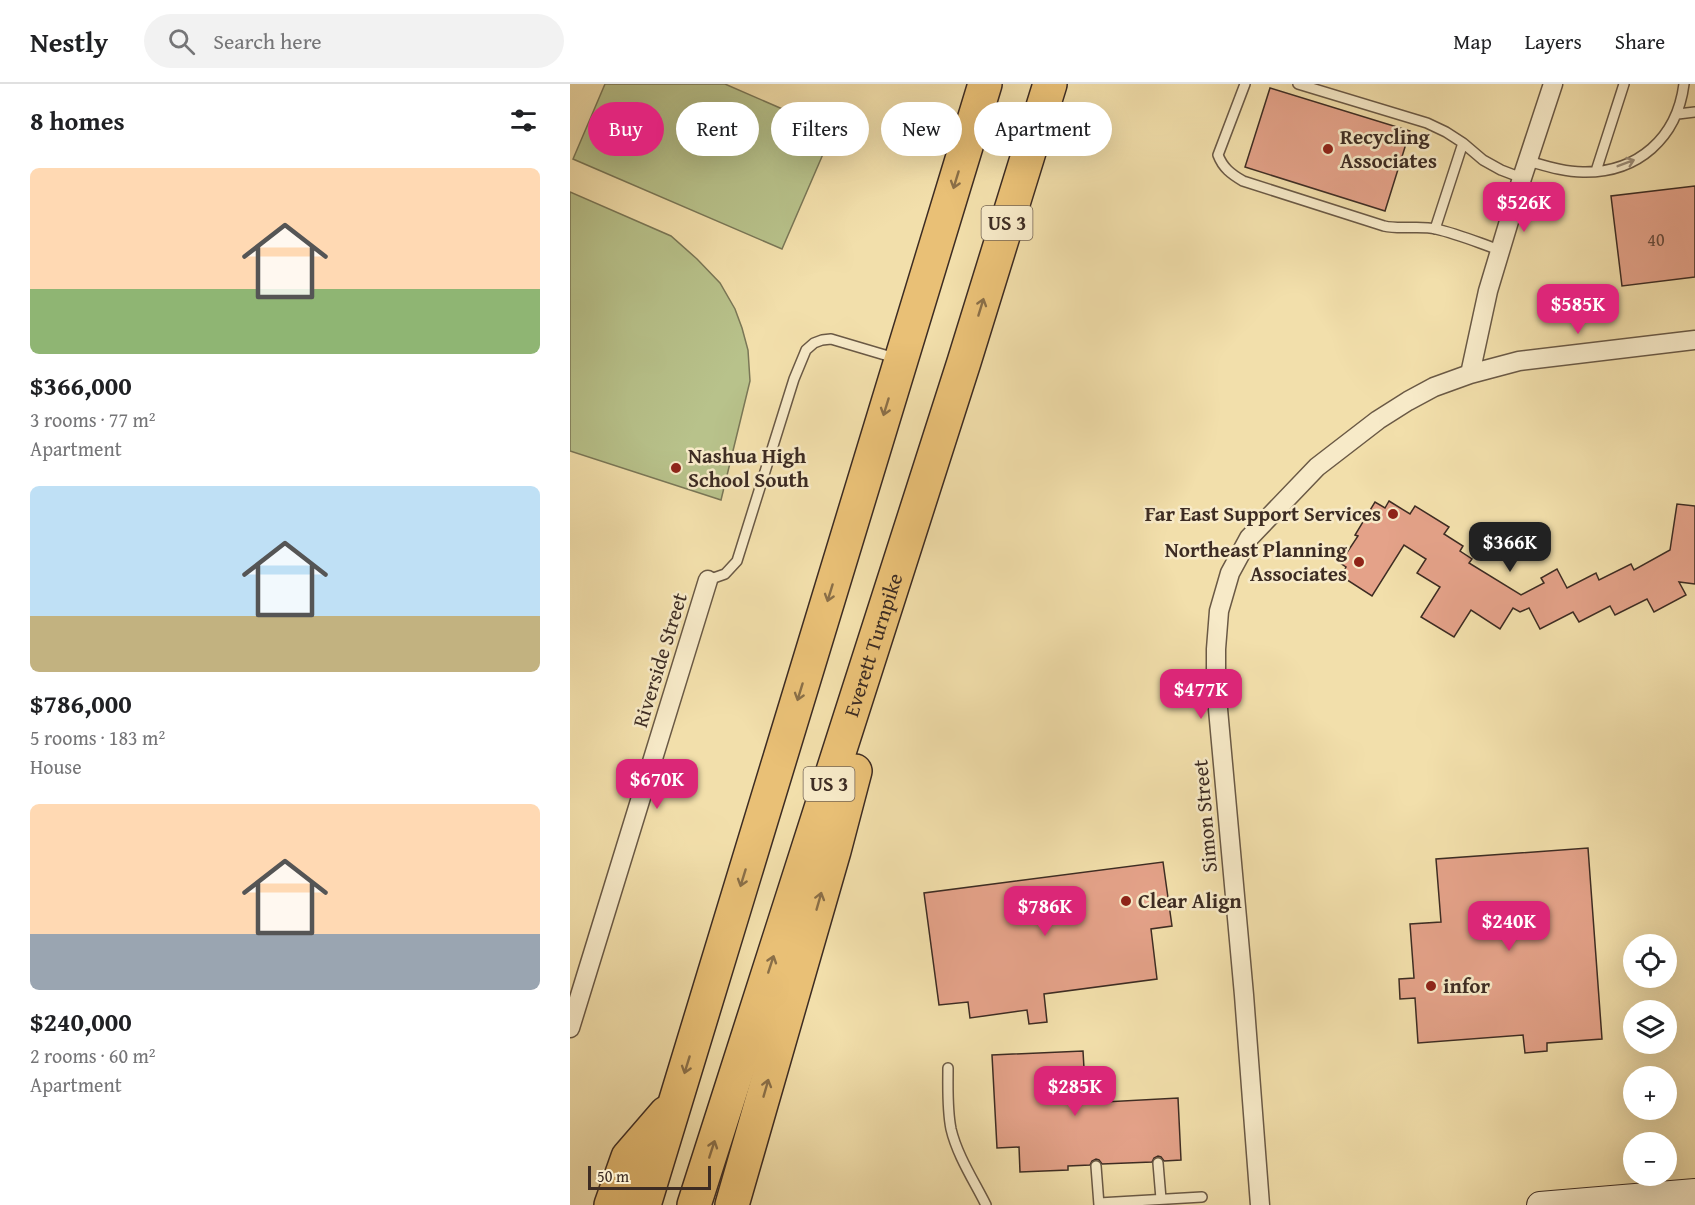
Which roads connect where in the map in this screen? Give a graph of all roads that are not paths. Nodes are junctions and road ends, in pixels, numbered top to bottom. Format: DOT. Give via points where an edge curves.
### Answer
graph roads {
  1 [pos="985,84"];
  2 [pos="1050,84"];
  3 [pos="1245,84"];
  4 [pos="1298,84"];
  5 [pos="1553,84"];
  6 [pos="1624,84"];
  7 [pos="1684,84"];
  8 [pos="1695,112"];
  9 [pos="1677,114"];
  10 [pos="1463,143"];
  11 [pos="1525,170"];
  12 [pos="1596,171"];
  13 [pos="1435,229"];
  14 [pos="1500,250"];
  15 [pos="1695,340"];
  16 [pos="900,359"];
  17 [pos="964,362"];
  18 [pos="1470,374"];
  19 [pos="708,580"];
  20 [pos="570,1028"];
  21 [pos="948,1068"];
  22 [pos="675,1103"];
  23 [pos="1158,1163"];
  24 [pos="1096,1166"];
  25 [pos="1695,1192"];
  26 [pos="1202,1197"];
  27 [pos="1161,1199"];
  28 [pos="1178,1202"];
  29 [pos="1099,1204"];
  30 [pos="611,1205"];
  31 [pos="644,1205"];
  32 [pos="694,1205"];
  33 [pos="732,1205"];
  34 [pos="986,1205"];
  35 [pos="1260,1205"];
  36 [pos="1540,1205"];
  1 -- 16 [label="highway, US 3, one-way"];
  17 -- 2 [label="highway, Everett Turnpike / US 3, one-way"];
  3 -- 13 [label="lane" via="1218,155 1230,173 1243,181 1384,226"];
  4 -- 10 [label="lane" via="1428,123"];
  5 -- 11 [label="street"];
  6 -- 12 [label="lane"];
  7 -- 9 [label="lane"];
  8 -- 9 [label="lane"];
  12 -- 9 [label="lane, one-way" via="1644,156 1657,146"];
  10 -- 11 [label="lane" via="1500,170"];
  10 -- 13 [label="lane"];
  11 -- 12 [label="lane"];
  11 -- 14 [label="street"];
  13 -- 14 [label="lane"];
  14 -- 18 [label="street"];
  15 -- 18 [label="street, Simon Street" via="1519,361"];
  16 -- 19 [label="lane" via="831,339 808,348 737,561 725,574"];
  16 -- 22 [label="highway, US 3, one-way"];
  32 -- 17 [label="highway, Everett Turnpike / US 3, one-way"];
  33 -- 17 [label="highway, one-way" via="834,851"];
  18 -- 35 [label="street, Simon Street" via="1408,401 1317,468 1249,538 1230,573 1219,611 1216,687"];
  19 -- 20 [label="street, Riverside Street"];
  21 -- 34 [label="lane" via="953,1136"];
  22 -- 30 [label="highway" via="628,1157"];
  22 -- 31 [label="highway, US 3"];
  23 -- 27 [label="lane"];
  24 -- 29 [label="lane"];
  25 -- 36 [label="street"];
  26 -- 28 [label="lane"];
  27 -- 28 [label="lane"];
  27 -- 29 [label="lane"];
}
